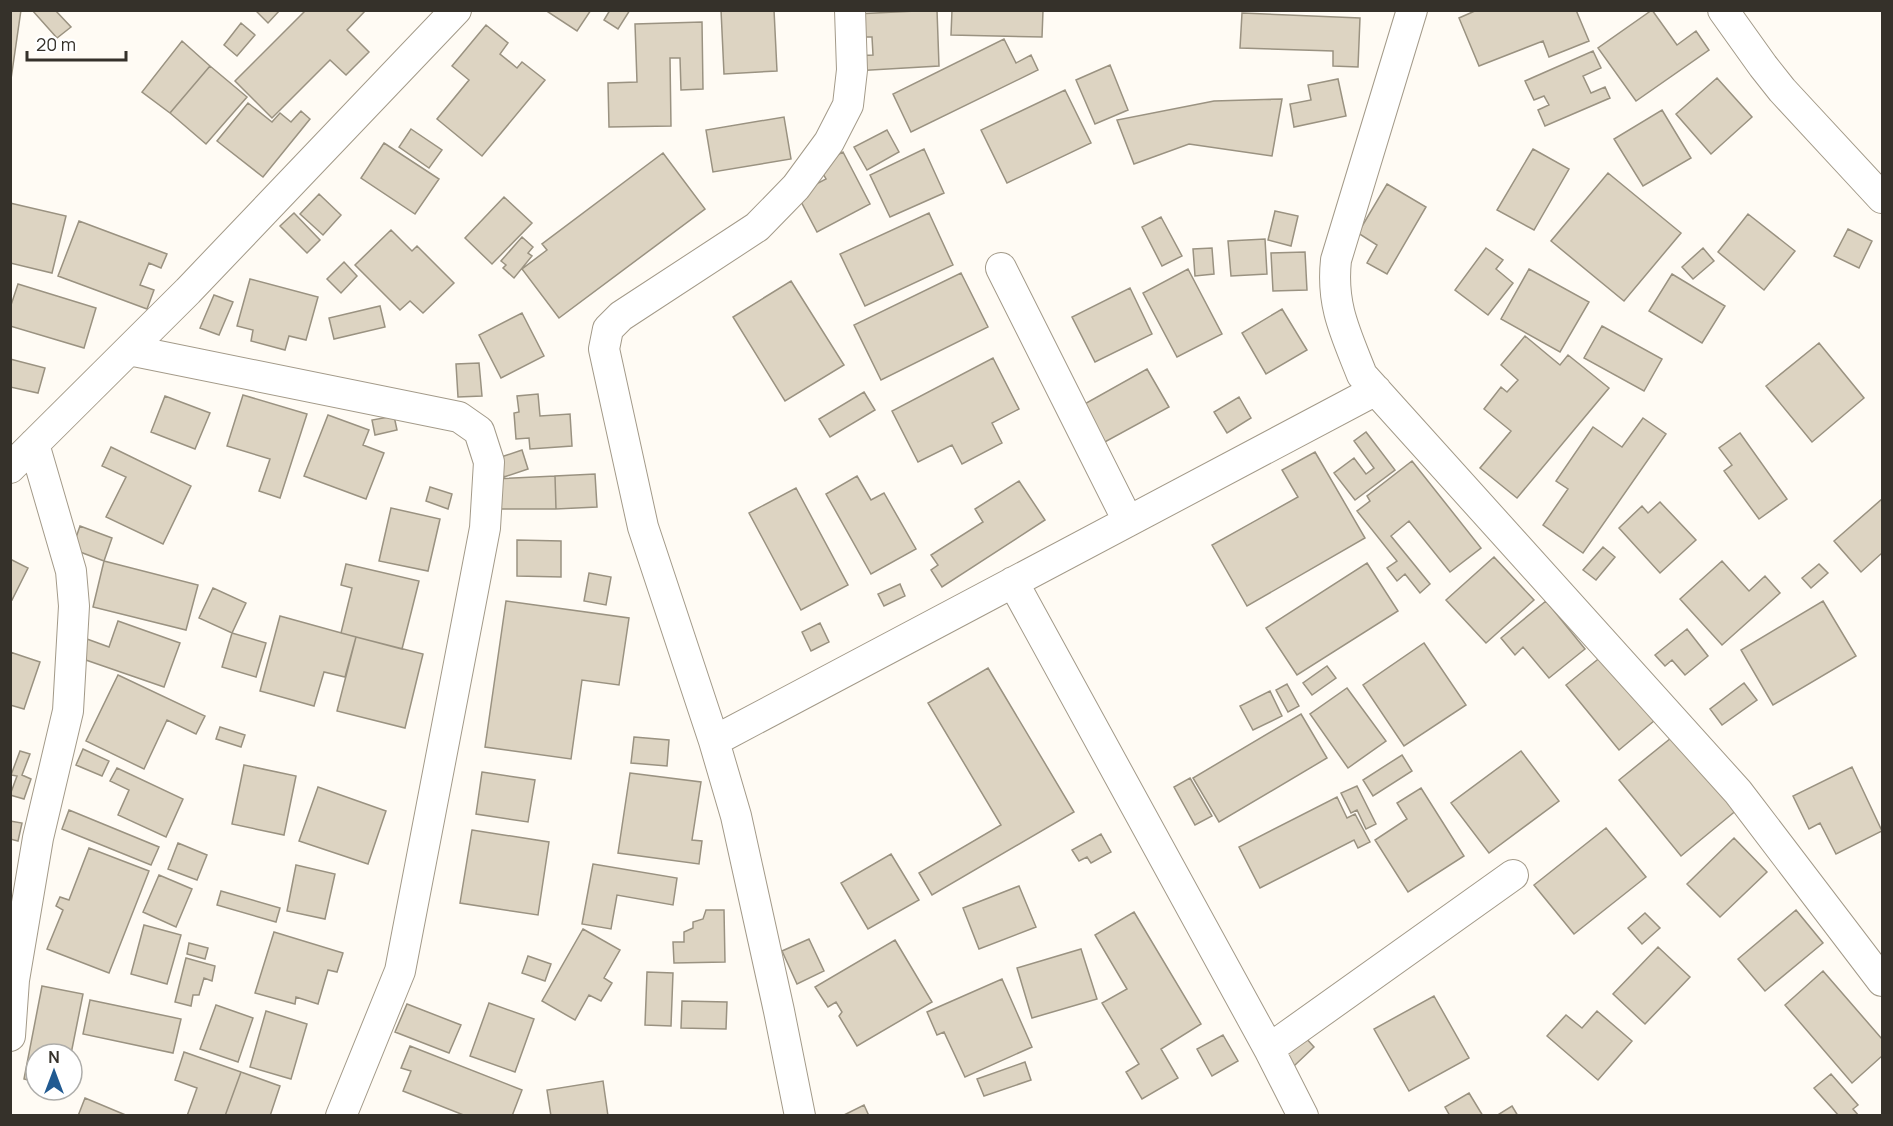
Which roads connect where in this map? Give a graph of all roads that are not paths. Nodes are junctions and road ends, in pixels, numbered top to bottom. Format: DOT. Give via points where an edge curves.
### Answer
graph roads {
  1 [pos="456,10"];
  2 [pos="850,10"];
  3 [pos="1412,10"];
  4 [pos="1723,10"];
  5 [pos="1882,198"];
  6 [pos="1000,268"];
  7 [pos="129,350"];
  8 [pos="1376,390"];
  9 [pos="34,444"];
  10 [pos="10,468"];
  11 [pos="1128,521"];
  12 [pos="1013,582"];
  13 [pos="714,741"];
  14 [pos="1513,875"];
  15 [pos="1882,981"];
  16 [pos="10,1036"];
  17 [pos="1269,1048"];
  18 [pos="340,1116"];
  19 [pos="800,1116"];
  20 [pos="1303,1116"];
  1 -- 7 [label="street"];
  2 -- 13 [label="street" via="852,70 848,105 829,142 796,187 757,227 621,316 608,329 604,349 643,527"];
  3 -- 8 [label="street" via="1336,260 1338,314 1362,375"];
  4 -- 5 [label="street" via="1782,90"];
  6 -- 11 [label="street"];
  7 -- 9 [label="street"];
  7 -- 18 [label="street" via="459,417 479,431 489,462 485,528 400,971"];
  8 -- 11 [label="street"];
  8 -- 15 [label="street" via="1738,792"];
  9 -- 10 [label="street"];
  9 -- 16 [label="street" via="71,571 74,606 68,711 38,838 14,980"];
  11 -- 12 [label="street"];
  12 -- 13 [label="street"];
  12 -- 17 [label="street"];
  13 -- 19 [label="street" via="736,816"];
  14 -- 17 [label="street"];
  17 -- 20 [label="street"];
}
